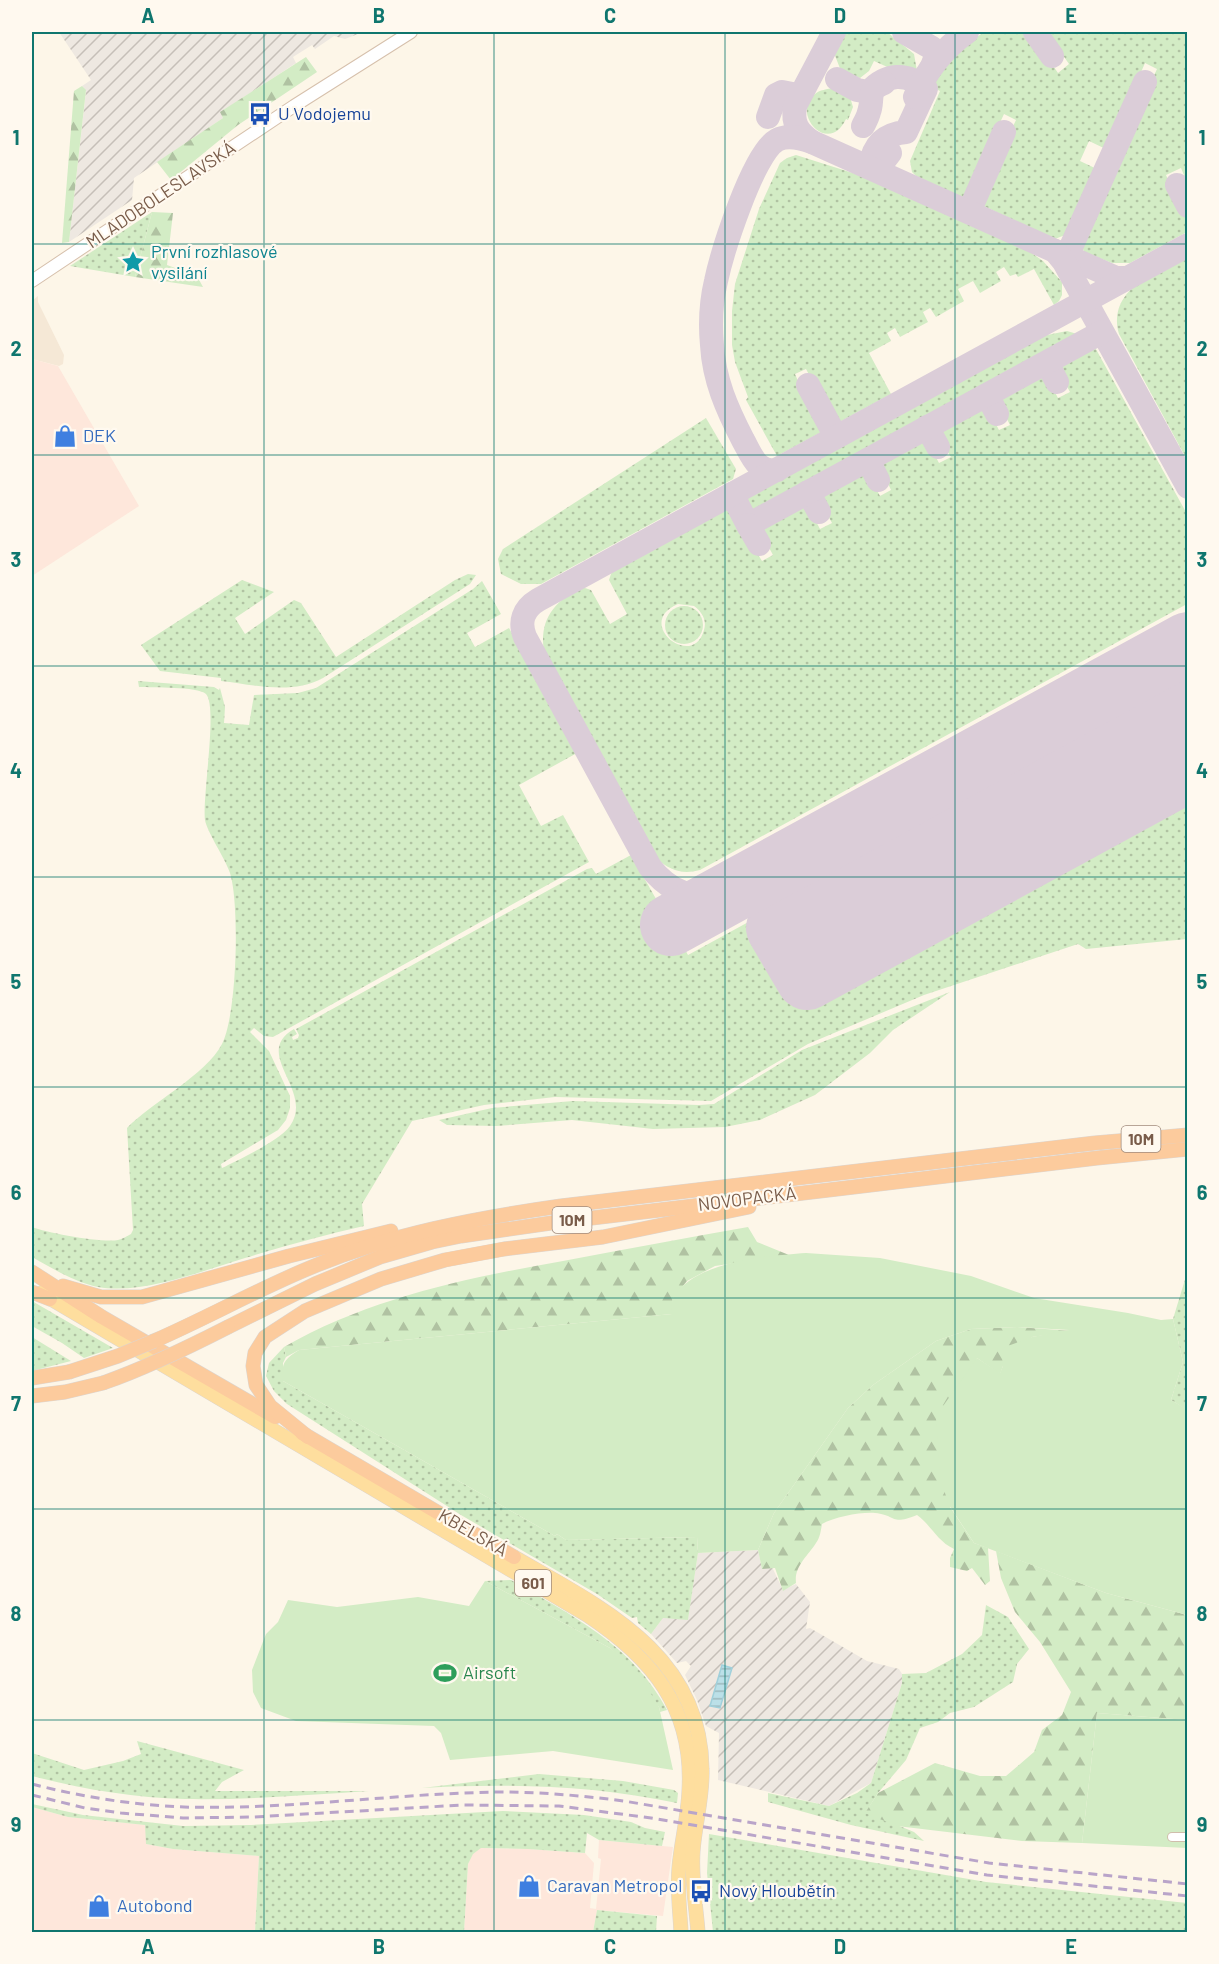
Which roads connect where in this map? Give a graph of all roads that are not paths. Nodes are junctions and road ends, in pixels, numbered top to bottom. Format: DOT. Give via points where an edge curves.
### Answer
graph roads {
  1 [pos="411,32"];
  2 [pos="32,281"];
  3 [pos="1188,1135"];
  4 [pos="1188,1149"];
  5 [pos="837,1189"];
  6 [pos="476,1220"];
  7 [pos="32,1281"];
  8 [pos="50,1299"];
  9 [pos="32,1378"];
  10 [pos="32,1396"];
  11 [pos="308,1437"];
  12 [pos="514,1557"];
  13 [pos="1172,1837"];
  14 [pos="1188,1837"];
  15 [pos="681,1932"];
  16 [pos="698,1932"];
  1 -- 2 [label="main road, MLADOBOLESLAVSKÁ"];
  3 -- 6 [label="highway, NOVOPACKÁ / 10M" via="561,1206"];
  4 -- 5 [label="highway, NOVOPACKÁ / 10M"];
  5 -- 10 [label="highway, NOVOPACKÁ / 10M, bridge" via="570,1221 416,1246 315,1284 135,1372 84,1388"];
  5 -- 11 [label="highway, 10M" via="619,1234 445,1260 381,1279 322,1303 266,1337 255,1353 253,1366 256,1385 270,1407"];
  6 -- 7 [label="highway, 10M" via="404,1228 133,1298 112,1298"];
  6 -- 9 [label="highway, 10M, bridge" via="378,1244 314,1266 118,1356 69,1372"];
  7 -- 8 [label="highway"];
  7 -- 11 [label="highway, KBELSKÁ / 601" via="102,1317"];
  8 -- 15 [label="main road, KBELSKÁ / 601" via="587,1615 636,1652 669,1696 688,1754 689,1792 679,1869"];
  11 -- 12 [label="highway, KBELSKÁ / 601"];
  12 -- 16 [label="main road, KBELSKÁ / 601" via="637,1634 663,1661 683,1691 702,1753 693,1865"];
  13 -- 14 [label="street"];
}
